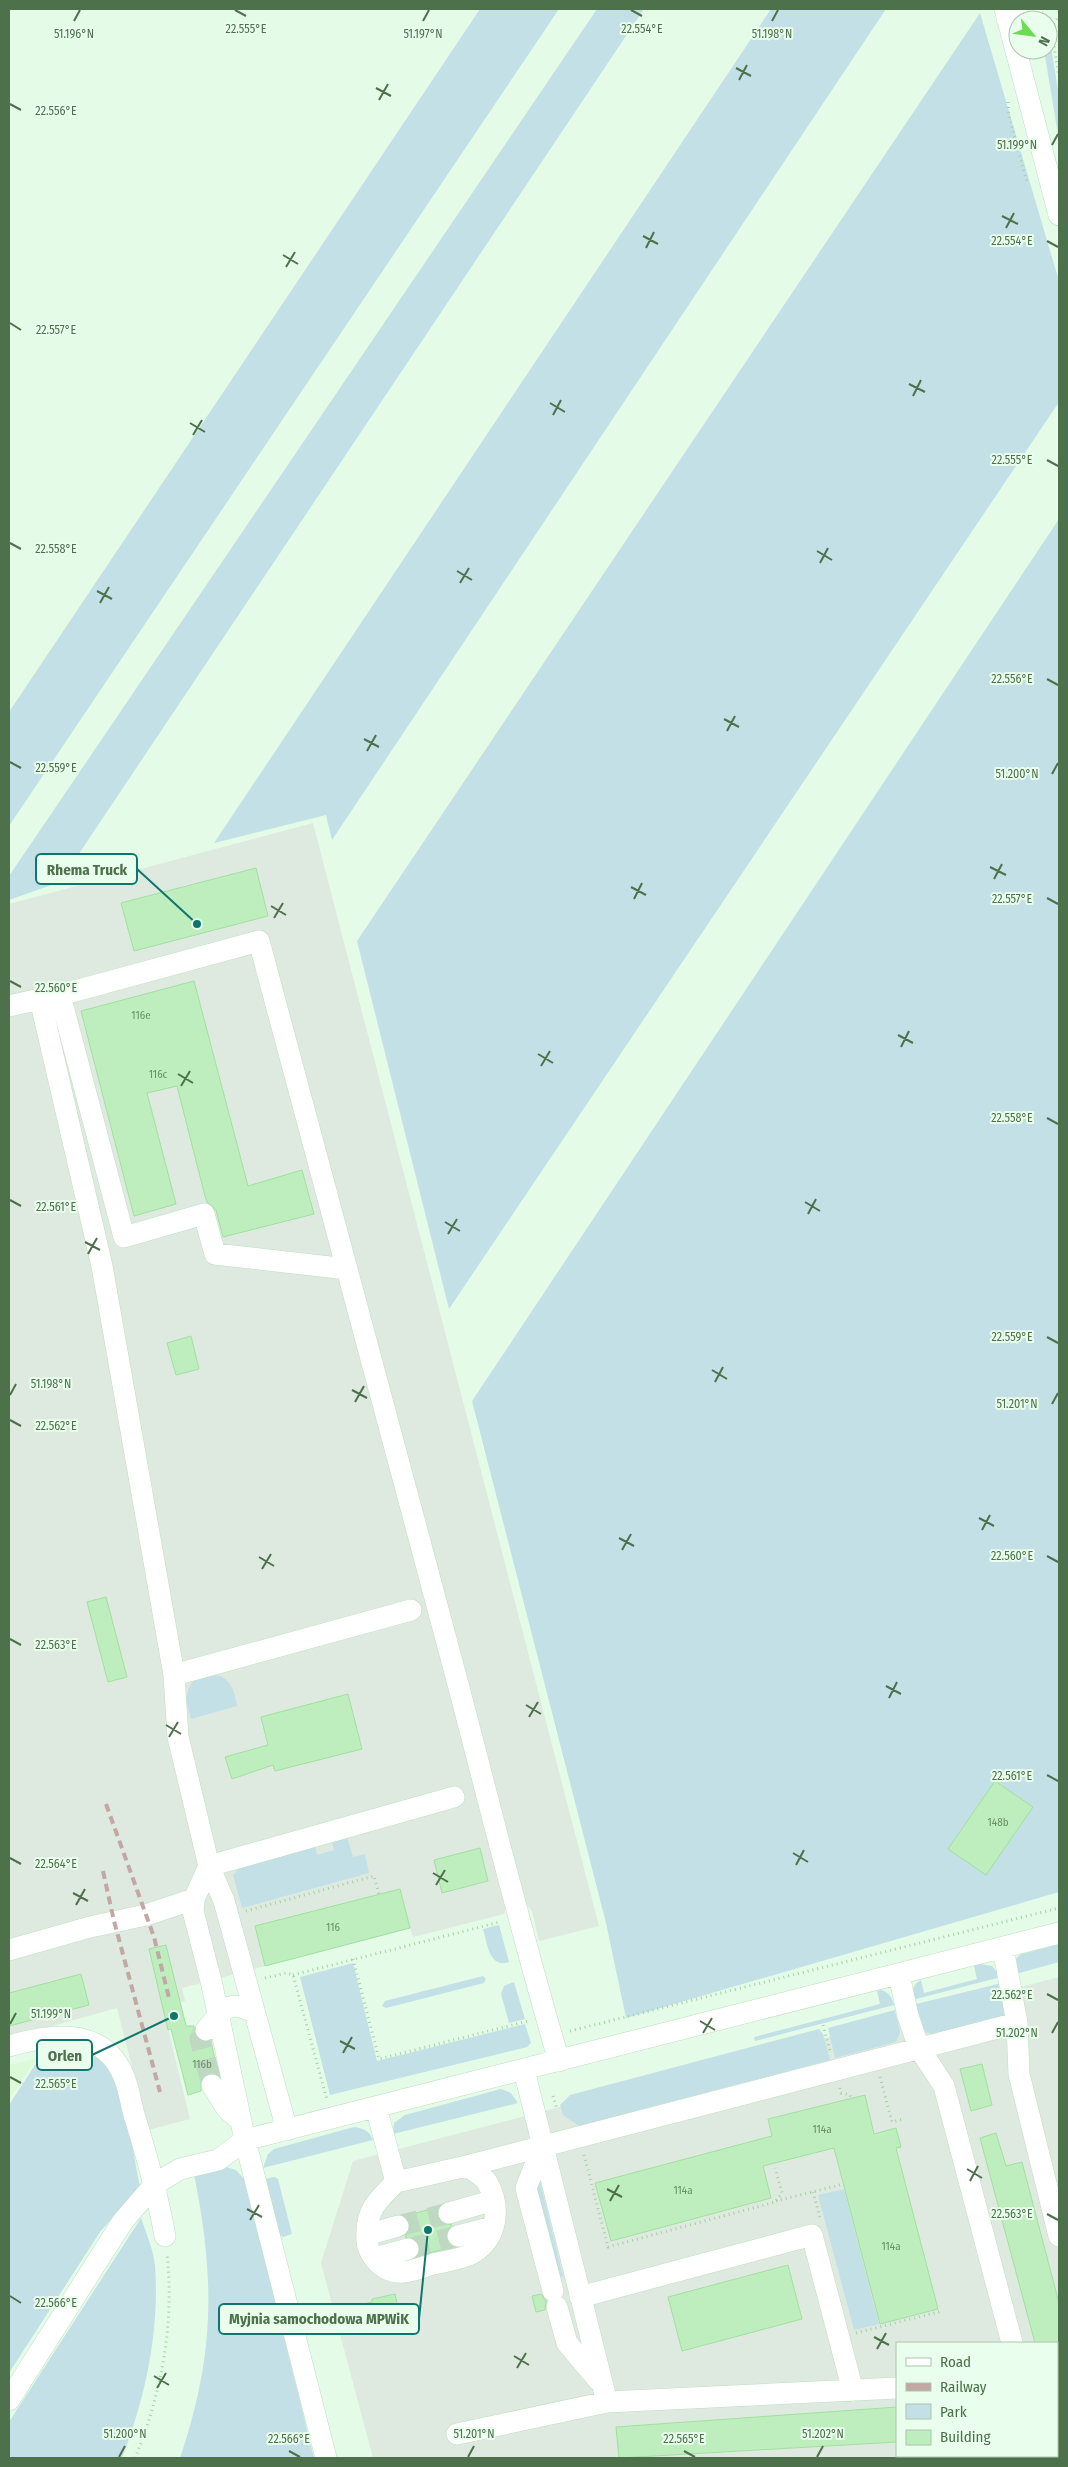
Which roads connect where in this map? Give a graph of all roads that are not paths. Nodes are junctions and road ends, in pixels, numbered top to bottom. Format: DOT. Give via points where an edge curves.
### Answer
graph roads {
  1 [pos="1032,9"];
  2 [pos="1006,14"];
  3 [pos="1059,215"];
  4 [pos="9,1006"];
  5 [pos="347,1269"];
  6 [pos="411,1610"];
  7 [pos="174,1675"];
  8 [pos="454,1798"];
  9 [pos="209,1866"];
  10 [pos="194,1900"];
  11 [pos="1059,1932"];
  12 [pos="1003,1948"];
  13 [pos="9,1950"];
  14 [pos="899,1975"];
  15 [pos="253,2012"];
  16 [pos="212,2023"];
  17 [pos="1017,2023"];
  18 [pos="9,2046"];
  19 [pos="918,2048"];
  20 [pos="559,2061"];
  21 [pos="524,2070"];
  22 [pos="212,2085"];
  23 [pos="376,2107"];
  24 [pos="286,2130"];
  25 [pos="243,2131"];
  26 [pos="543,2145"];
  27 [pos="467,2166"];
  28 [pos="396,2182"];
  29 [pos="155,2184"];
  30 [pos="494,2200"];
  31 [pos="449,2213"];
  32 [pos="398,2226"];
  33 [pos="493,2227"];
  34 [pos="367,2235"];
  35 [pos="165,2236"];
  36 [pos="458,2236"];
  37 [pos="1059,2236"];
  38 [pos="408,2249"];
  39 [pos="375,2258"];
  40 [pos="580,2297"];
  41 [pos="1012,2342"];
  42 [pos="896,2388"];
  43 [pos="853,2391"];
  44 [pos="605,2394"];
  45 [pos="9,2400"];
  46 [pos="457,2434"];
  47 [pos="326,2458"];
  1 -- 2 [label="street"];
  2 -- 3 [label="street"];
  4 -- 7 [label="street" via="40,999 102,1266"];
  5 -- 5 [label="street" via="259,941 60,995 124,1237 204,1214 215,1254"];
  5 -- 20 [label="street"];
  6 -- 7 [label="street"];
  7 -- 9 [label="street" via="178,1737"];
  8 -- 9 [label="street"];
  9 -- 10 [label="street"];
  9 -- 15 [label="street" via="224,1901"];
  10 -- 13 [label="street"];
  10 -- 16 [label="street" via="193,1911"];
  11 -- 12 [label="street"];
  12 -- 14 [label="street"];
  12 -- 17 [label="street"];
  14 -- 19 [label="street"];
  14 -- 20 [label="street"];
  15 -- 16 [label="street" via="239,2005 228,2006"];
  15 -- 24 [label="street"];
  16 -- 25 [label="street"];
  17 -- 19 [label="street"];
  17 -- 37 [label="street" via="1019,2074"];
  18 -- 29 [label="street" via="36,2039 71,2036 93,2042 108,2054 124,2077"];
  19 -- 26 [label="street"];
  19 -- 41 [label="street" via="944,2086"];
  20 -- 21 [label="street"];
  21 -- 23 [label="street"];
  21 -- 26 [label="street"];
  22 -- 25 [label="street"];
  23 -- 24 [label="street"];
  23 -- 28 [label="street"];
  24 -- 25 [label="street"];
  25 -- 29 [label="street" via="218,2160 180,2169"];
  25 -- 47 [label="street"];
  26 -- 27 [label="street"];
  26 -- 40 [label="street"];
  26 -- 44 [label="street" via="526,2188 567,2343"];
  27 -- 28 [label="street"];
  27 -- 30 [label="street" via="487,2181"];
  28 -- 34 [label="street" via="372,2208 366,2225"];
  29 -- 35 [label="street"];
  29 -- 45 [label="street" via="123,2221"];
  30 -- 31 [label="street"];
  30 -- 33 [label="street" via="496,2219"];
  32 -- 34 [label="street"];
  33 -- 36 [label="street"];
  33 -- 39 [label="street" via="484,2245 472,2254 404,2272 389,2270"];
  34 -- 39 [label="street" via="368,2250"];
  38 -- 39 [label="street"];
  40 -- 43 [label="street" via="812,2235"];
  40 -- 44 [label="street"];
  42 -- 43 [label="street"];
  43 -- 44 [label="street"];
  44 -- 46 [label="street"];
}
